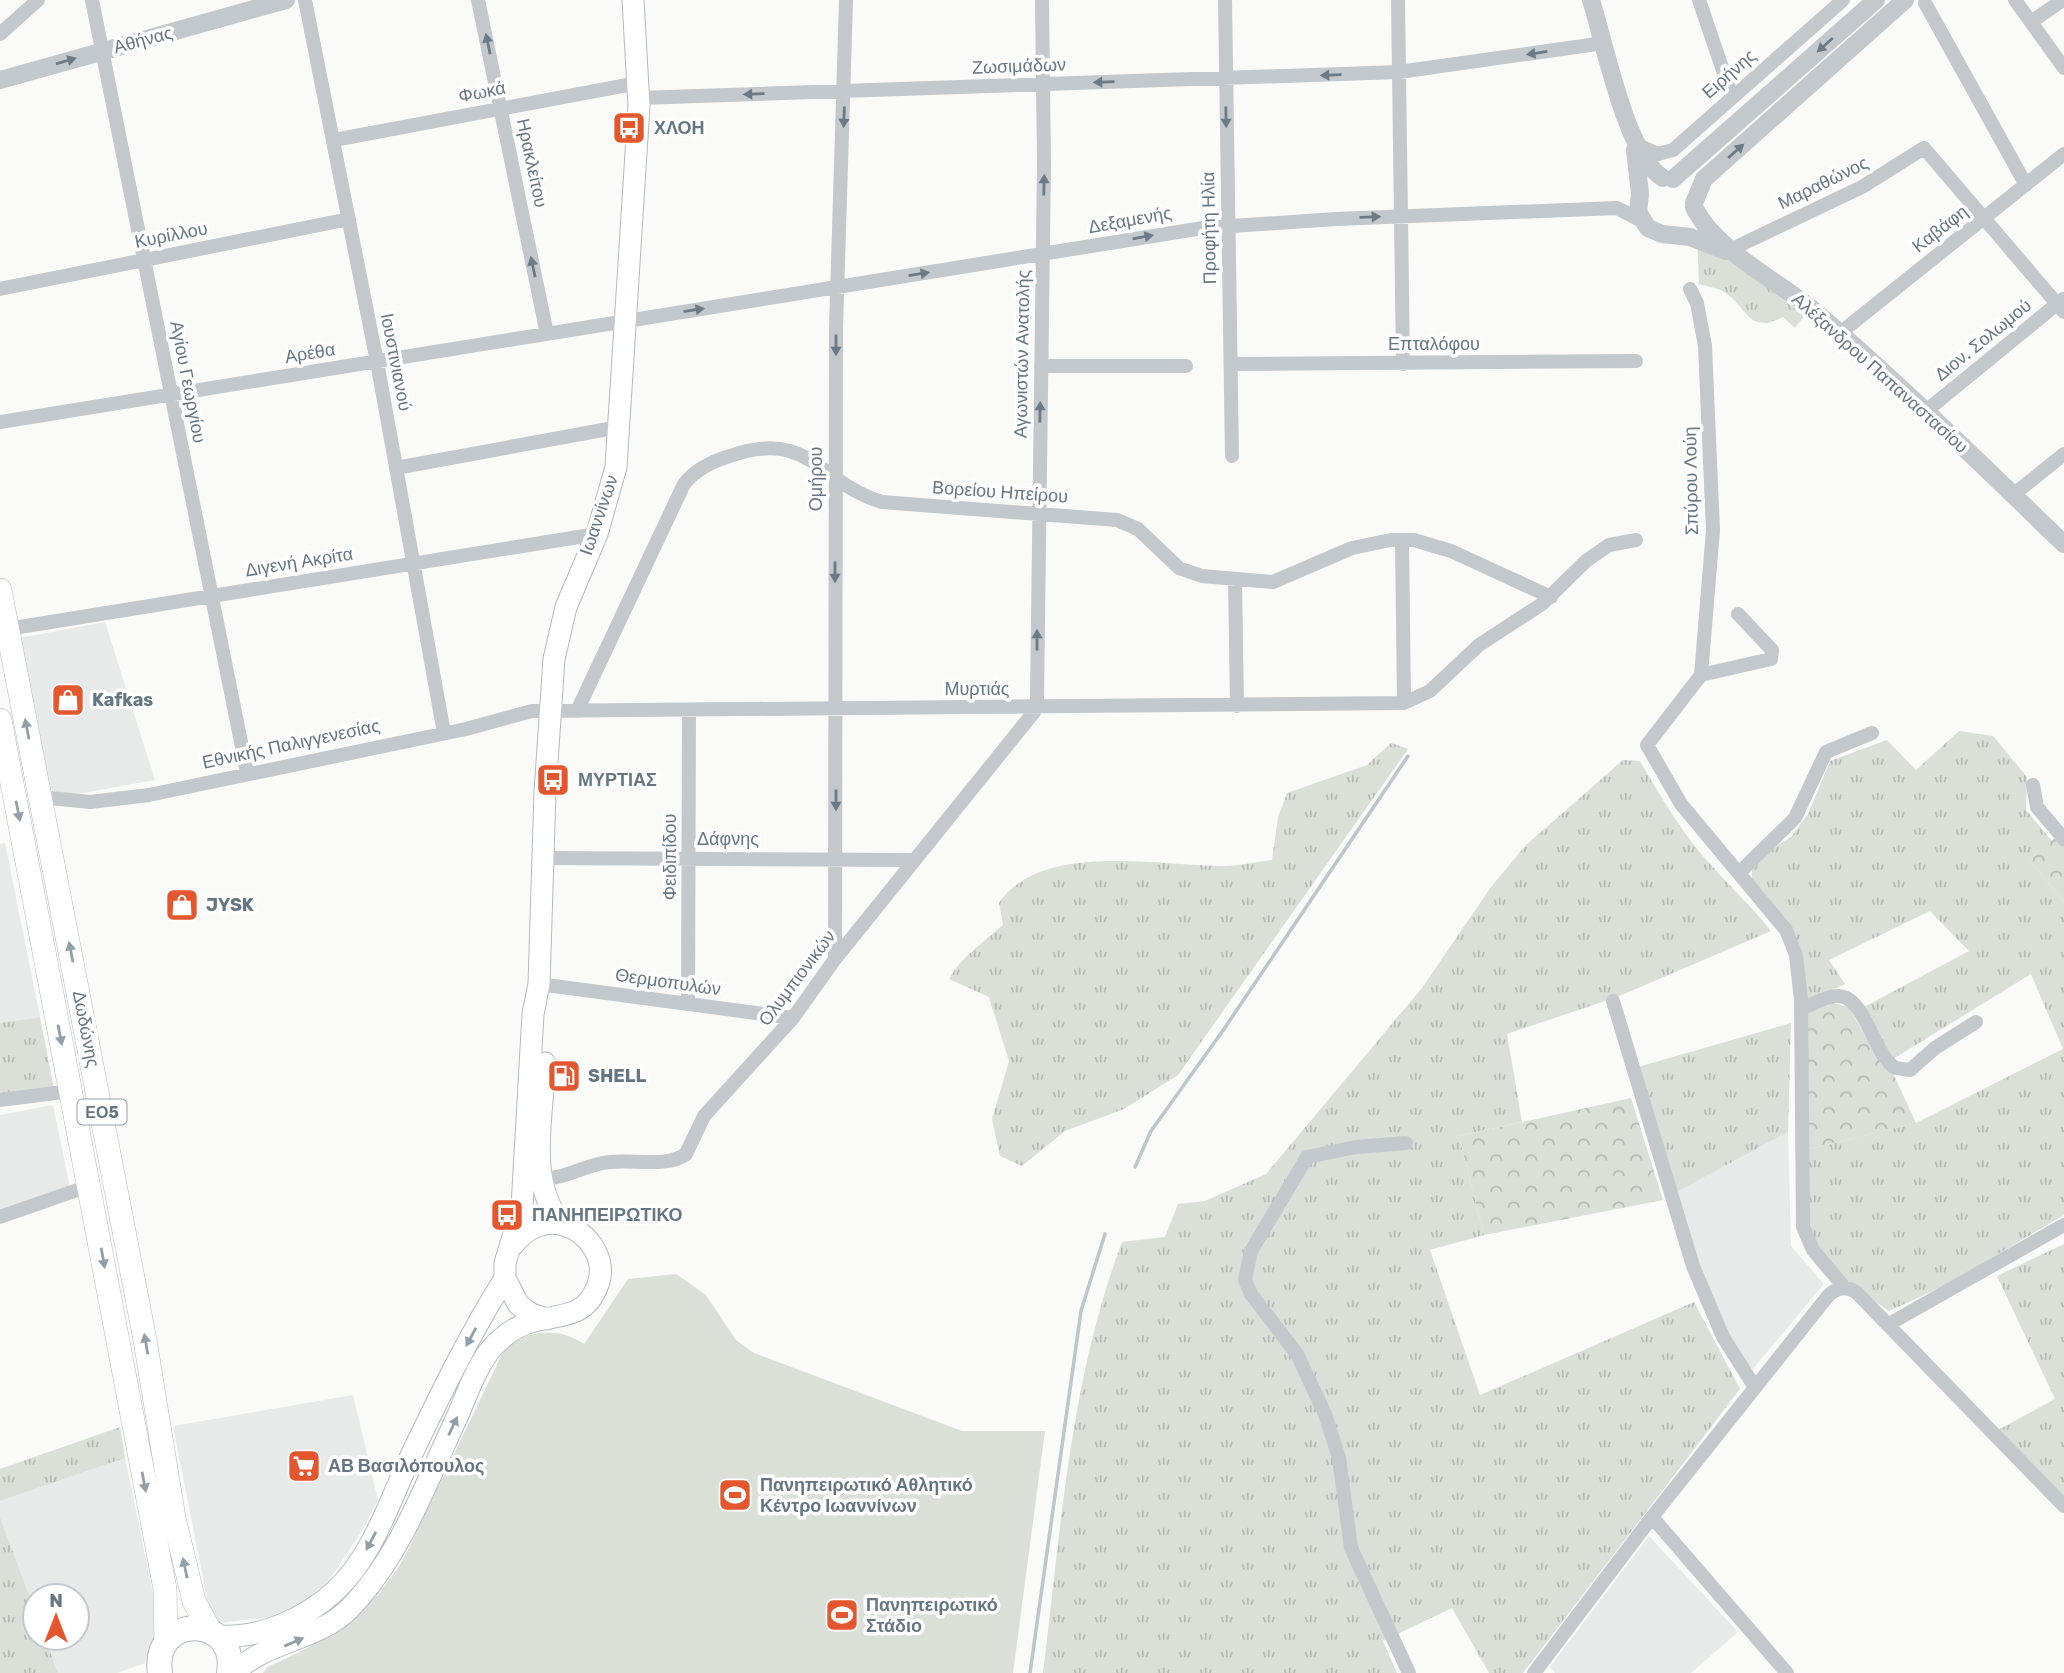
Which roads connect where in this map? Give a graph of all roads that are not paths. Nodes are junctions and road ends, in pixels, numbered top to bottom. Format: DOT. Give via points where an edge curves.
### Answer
graph roads {
  1 [pos="38,0"];
  2 [pos="92,0"];
  3 [pos="286,0"];
  4 [pos="305,0"];
  5 [pos="478,0"];
  6 [pos="633,0"];
  7 [pos="846,0"];
  8 [pos="1042,0"];
  9 [pos="1224,0"];
  10 [pos="1398,0"];
  11 [pos="1591,0"];
  12 [pos="1699,0"];
  13 [pos="1843,0"];
  14 [pos="1876,0"];
  15 [pos="1905,0"];
  16 [pos="2015,0"];
  17 [pos="2063,0"];
  18 [pos="1925,3"];
  19 [pos="1827,5"];
  20 [pos="2031,22"];
  21 [pos="0,34"];
  22 [pos="1604,43"];
  23 [pos="102,51"];
  24 [pos="2064,68"];
  25 [pos="1399,72"];
  26 [pos="1226,78"];
  27 [pos="0,80"];
  28 [pos="1043,84"];
  29 [pos="639,90"];
  30 [pos="845,91"];
  31 [pos="1732,97"];
  32 [pos="500,108"];
  33 [pos="334,140"];
  34 [pos="1634,143"];
  35 [pos="2064,154"];
  36 [pos="1668,178"];
  37 [pos="2026,185"];
  38 [pos="1640,194"];
  39 [pos="1694,205"];
  40 [pos="1401,216"];
  41 [pos="1986,217"];
  42 [pos="349,219"];
  43 [pos="1642,221"];
  44 [pos="1229,225"];
  45 [pos="1673,233"];
  46 [pos="1043,254"];
  47 [pos="1739,254"];
  48 [pos="144,260"];
  49 [pos="838,286"];
  50 [pos="0,289"];
  51 [pos="1690,289"];
  52 [pos="2062,305"];
  53 [pos="627,321"];
  54 [pos="1840,333"];
  55 [pos="547,334"];
  56 [pos="1636,361"];
  57 [pos="377,362"];
  58 [pos="1231,364"];
  59 [pos="1403,364"];
  60 [pos="1041,366"];
  61 [pos="1186,366"];
  62 [pos="171,395"];
  63 [pos="1926,411"];
  64 [pos="0,422"];
  65 [pos="619,427"];
  66 [pos="2064,454"];
  67 [pos="1232,456"];
  68 [pos="396,468"];
  69 [pos="834,475"];
  70 [pos="2013,495"];
  71 [pos="1038,514"];
  72 [pos="597,534"];
  73 [pos="1402,540"];
  74 [pos="1636,540"];
  75 [pos="2064,544"];
  76 [pos="414,563"];
  77 [pos="1235,580"];
  78 [pos="0,590"];
  79 [pos="211,596"];
  80 [pos="1551,597"];
  81 [pos="1738,614"];
  82 [pos="7,629"];
  83 [pos="1701,675"];
  84 [pos="1404,703"];
  85 [pos="1237,706"];
  86 [pos="1036,708"];
  87 [pos="835,709"];
  88 [pos="549,710"];
  89 [pos="577,710"];
  90 [pos="690,710"];
  91 [pos="0,720"];
  92 [pos="444,733"];
  93 [pos="1872,733"];
  94 [pos="247,772"];
  95 [pos="2033,785"];
  96 [pos="40,797"];
  97 [pos="2064,839"];
  98 [pos="542,858"];
  99 [pos="689,858"];
  100 [pos="836,859"];
  101 [pos="914,860"];
  102 [pos="1739,873"];
  103 [pos="835,959"];
  104 [pos="539,984"];
  105 [pos="1613,1001"];
  106 [pos="688,1004"];
  107 [pos="1801,1009"];
  108 [pos="793,1018"];
  109 [pos="1976,1021"];
  110 [pos="71,1091"];
  111 [pos="0,1100"];
  112 [pos="1406,1143"];
  113 [pos="541,1179"];
  114 [pos="89,1186"];
  115 [pos="0,1217"];
  116 [pos="561,1224"];
  117 [pos="2064,1225"];
  118 [pos="510,1248"];
  119 [pos="505,1278"];
  120 [pos="1845,1288"];
  121 [pos="547,1319"];
  122 [pos="1888,1324"];
  123 [pos="1754,1386"];
  124 [pos="2064,1506"];
  125 [pos="1652,1517"];
  126 [pos="214,1634"];
  127 [pos="158,1661"];
  128 [pos="232,1673"];
  129 [pos="1409,1673"];
  130 [pos="1534,1673"];
  131 [pos="1787,1673"];
  1 -- 21 [label="street"];
  2 -- 23 [label="street, Αγίου Γεωργίου"];
  3 -- 23 [label="street, Αθήνας"];
  4 -- 33 [label="street, Ιουστινιανού"];
  32 -- 5 [label="street, Ηρακλείτου, one-way"];
  6 -- 29 [label="main road, Ιωαννίνων"];
  7 -- 30 [label="street, Ομήρου"];
  8 -- 28 [label="street, Αγωνιστών Ανατολής"];
  9 -- 26 [label="street, Προφήτη Ηλία"];
  10 -- 25 [label="street"];
  11 -- 22 [label="street"];
  12 -- 31 [label="street"];
  13 -- 19 [label="street, Ειρήνης"];
  14 -- 36 [label="street, one-way"];
  39 -- 15 [label="street, one-way" via="1704,179"];
  16 -- 20 [label="street"];
  17 -- 20 [label="street"];
  18 -- 37 [label="street"];
  19 -- 31 [label="street, Ειρήνης"];
  20 -- 24 [label="street"];
  22 -- 25 [label="street, Ζωσιμάδων, one-way"];
  22 -- 34 [label="street"];
  27 -- 23 [label="street, Αθήνας, one-way"];
  23 -- 48 [label="street, Αγίου Γεωργίου"];
  25 -- 26 [label="street, Ζωσιμάδων, one-way"];
  25 -- 40 [label="street"];
  26 -- 28 [label="street, Ζωσιμάδων, one-way"];
  26 -- 44 [label="street, Προφήτη Ηλία, one-way"];
  28 -- 30 [label="street, Ζωσιμάδων"];
  46 -- 28 [label="street, Αγωνιστών Ανατολής, one-way"];
  30 -- 29 [label="street, Ζωσιμάδων, one-way"];
  29 -- 32 [label="street, Φωκά"];
  29 -- 53 [label="main road, Ιωαννίνων"];
  30 -- 49 [label="street, Ομήρου, one-way"];
  31 -- 34 [label="street, Ειρήνης" via="1673,150 1658,154"];
  32 -- 33 [label="street, Φωκά"];
  55 -- 32 [label="street, Ηρακλείτου, one-way"];
  33 -- 42 [label="street, Ιουστινιανού"];
  34 -- 36 [label="street" via="1649,168"];
  34 -- 38 [label="street"];
  35 -- 37 [label="street, Καβάφη"];
  36 -- 38 [label="street" via="1654,181"];
  36 -- 39 [label="street" via="1689,189"];
  37 -- 41 [label="street, Καβάφη"];
  38 -- 43 [label="street"];
  39 -- 45 [label="street" via="1688,224"];
  39 -- 47 [label="street, Αλέξανδρου Παπαναστασίου" via="1702,223"];
  40 -- 43 [label="street, Δεξαμενής" via="1617,208"];
  44 -- 40 [label="street, Δεξαμενής, one-way"];
  40 -- 59 [label="street"];
  41 -- 47 [label="street, Μαραθώνος" via="1927,150 1919,149 1862,187"];
  41 -- 52 [label="street"];
  41 -- 54 [label="street, Καβάφη"];
  42 -- 48 [label="street, Κυρίλλου"];
  42 -- 57 [label="street, Ιουστινιανού"];
  43 -- 45 [label="street" via="1655,232"];
  46 -- 44 [label="street, Δεξαμενής, one-way"];
  44 -- 58 [label="street, Προφήτη Ηλία"];
  45 -- 47 [label="street"];
  49 -- 46 [label="street, Δεξαμενής, one-way"];
  46 -- 60 [label="street, Αγωνιστών Ανατολής"];
  47 -- 54 [label="street, Αλέξανδρου Παπαναστασίου"];
  48 -- 50 [label="street, Κυρίλλου"];
  48 -- 62 [label="street, Αγίου Γεωργίου"];
  53 -- 49 [label="street, Δεξαμενής, one-way"];
  49 -- 69 [label="street, Ομήρου, one-way"];
  51 -- 83 [label="street, Σπύρου Λούη" via="1701,321 1708,378 1713,530"];
  52 -- 63 [label="street, Διον. Σολωμού"];
  53 -- 55 [label="street, Αρέθα"];
  53 -- 65 [label="main road, Ιωαννίνων"];
  54 -- 63 [label="street, Αλέξανδρου Παπαναστασίου"];
  55 -- 57 [label="street, Αρέθα"];
  56 -- 59 [label="street, Επταλόφου"];
  57 -- 62 [label="street, Αρέθα"];
  57 -- 68 [label="street, Ιουστινιανού"];
  58 -- 59 [label="street, Επταλόφου"];
  58 -- 67 [label="street, Προφήτη Ηλία"];
  60 -- 61 [label="street"];
  71 -- 60 [label="street, Αγωνιστών Ανατολής, one-way"];
  62 -- 64 [label="street, Αρέθα"];
  62 -- 79 [label="street, Αγίου Γεωργίου"];
  63 -- 70 [label="street, Αλέξανδρου Παπαναστασίου"];
  65 -- 68 [label="street"];
  65 -- 72 [label="main road, Ιωαννίνων" via="614,481"];
  66 -- 70 [label="street"];
  68 -- 76 [label="street, Ιουστινιανού"];
  69 -- 71 [label="street, Βορείου Ηπείρου" via="858,494 883,502"];
  69 -- 87 [label="street, Ομήρου, one-way"];
  69 -- 89 [label="street, Βορείου Ηπείρου" via="809,457 772,447 732,455 691,476"];
  70 -- 75 [label="street, Αλέξανδρου Παπαναστασίου"];
  71 -- 77 [label="street, Βορείου Ηπείρου" via="1125,522 1185,571"];
  86 -- 71 [label="street, Αγωνιστών Ανατολής, one-way"];
  72 -- 76 [label="street, Διγενή Ακρίτα"];
  72 -- 88 [label="main road, Ιωαννίνων" via="562,622"];
  73 -- 77 [label="street, Βορείου Ηπείρου" via="1338,552 1273,582"];
  73 -- 80 [label="street, Βορείου Ηπείρου" via="1445,548"];
  73 -- 84 [label="street"];
  74 -- 80 [label="street" via="1609,545"];
  76 -- 79 [label="street, Διγενή Ακρίτα"];
  76 -- 92 [label="street, Ιουστινιανού"];
  77 -- 85 [label="street"];
  78 -- 82 [label="main road, Δωδώνης / ΕΟ5"];
  79 -- 82 [label="street, Διγενή Ακρίτα"];
  79 -- 94 [label="street, Αγίου Γεωργίου"];
  80 -- 84 [label="street" via="1479,645 1430,691"];
  81 -- 83 [label="street" via="1772,650 1772,656 1762,663"];
  96 -- 82 [label="main road, Δωδώνης / ΕΟ5, one-way"];
  83 -- 102 [label="street" via="1647,745 1681,804"];
  84 -- 85 [label="street, Μυρτιάς"];
  85 -- 86 [label="street, Μυρτιάς"];
  86 -- 87 [label="street, Μυρτιάς"];
  86 -- 101 [label="street, Ολυμπιονικών"];
  87 -- 90 [label="street, Μυρτιάς"];
  87 -- 100 [label="street, Ομήρου, one-way"];
  88 -- 89 [label="street, Μυρτιάς"];
  88 -- 92 [label="street, Εθνικής Παλιγγενεσίας"];
  88 -- 98 [label="main road, Ιωαννίνων"];
  89 -- 90 [label="street, Μυρτιάς"];
  90 -- 99 [label="street, Φειδιπίδου"];
  91 -- 110 [label="main road, Δωδώνης / ΕΟ5, one-way"];
  92 -- 94 [label="street, Εθνικής Παλιγγενεσίας"];
  93 -- 102 [label="street" via="1825,752 1795,818"];
  94 -- 96 [label="street, Εθνικής Παλιγγενεσίας" via="119,799 80,802"];
  95 -- 97 [label="street" via="2037,807"];
  126 -- 96 [label="main road, Δωδώνης / ΕΟ5, one-way" via="194,1601 177,1531 140,1312"];
  98 -- 99 [label="street, Δάφνης"];
  98 -- 104 [label="main road, Ιωαννίνων"];
  99 -- 100 [label="street, Δάφνης"];
  99 -- 106 [label="street, Φειδιπίδου"];
  100 -- 101 [label="street, Δάφνης"];
  100 -- 103 [label="street, Ομήρου"];
  101 -- 103 [label="street, Ολυμπιονικών"];
  102 -- 107 [label="street" via="1779,919 1792,942"];
  103 -- 108 [label="street, Ολυμπιονικών"];
  104 -- 106 [label="street, Θερμοπυλών"];
  104 -- 113 [label="main road" via="546,1034"];
  104 -- 118 [label="main road" via="533,1014 522,1207"];
  105 -- 123 [label="street" via="1693,1266 1723,1337"];
  106 -- 108 [label="street, Θερμοπυλών"];
  107 -- 109 [label="street" via="1835,996 1847,997 1883,1055 1895,1068 1910,1070"];
  107 -- 120 [label="street" via="1803,1227 1814,1250"];
  108 -- 113 [label="street, Ολυμπιονικών" via="712,1107 683,1157 593,1164 569,1176"];
  110 -- 111 [label="street"];
  110 -- 114 [label="main road, Δωδώνης / ΕΟ5"];
  112 -- 129 [label="street" via="1307,1157 1251,1251 1245,1280 1297,1354 1321,1404 1339,1458 1351,1548"];
  113 -- 116 [label="main road" via="548,1207"];
  114 -- 115 [label="street"];
  114 -- 127 [label="main road, Δωδώνης / ΕΟ5, one-way" via="167,1608"];
  116 -- 118 [label="main road" via="531,1228"];
  116 -- 121 [label="main road" via="589,1240 597,1254 598,1286 578,1312"];
  117 -- 122 [label="street"];
  118 -- 119 [label="main road"];
  119 -- 121 [label="main road" via="517,1304"];
  119 -- 126 [label="main road, one-way" via="447,1380 372,1539 348,1577 318,1605 287,1622 244,1636"];
  120 -- 122 [label="street" via="1854,1290"];
  120 -- 123 [label="street" via="1828,1296"];
  128 -- 121 [label="main road, one-way" via="329,1625 365,1592 395,1546 490,1350 521,1326"];
  122 -- 124 [label="street"];
  123 -- 125 [label="street"];
  125 -- 130 [label="street"];
  125 -- 131 [label="street"];
  126 -- 127 [label="highway, ΕΟ5" via="191,1628 173,1635"];
  126 -- 128 [label="highway, ΕΟ5" via="229,1652"];
}
